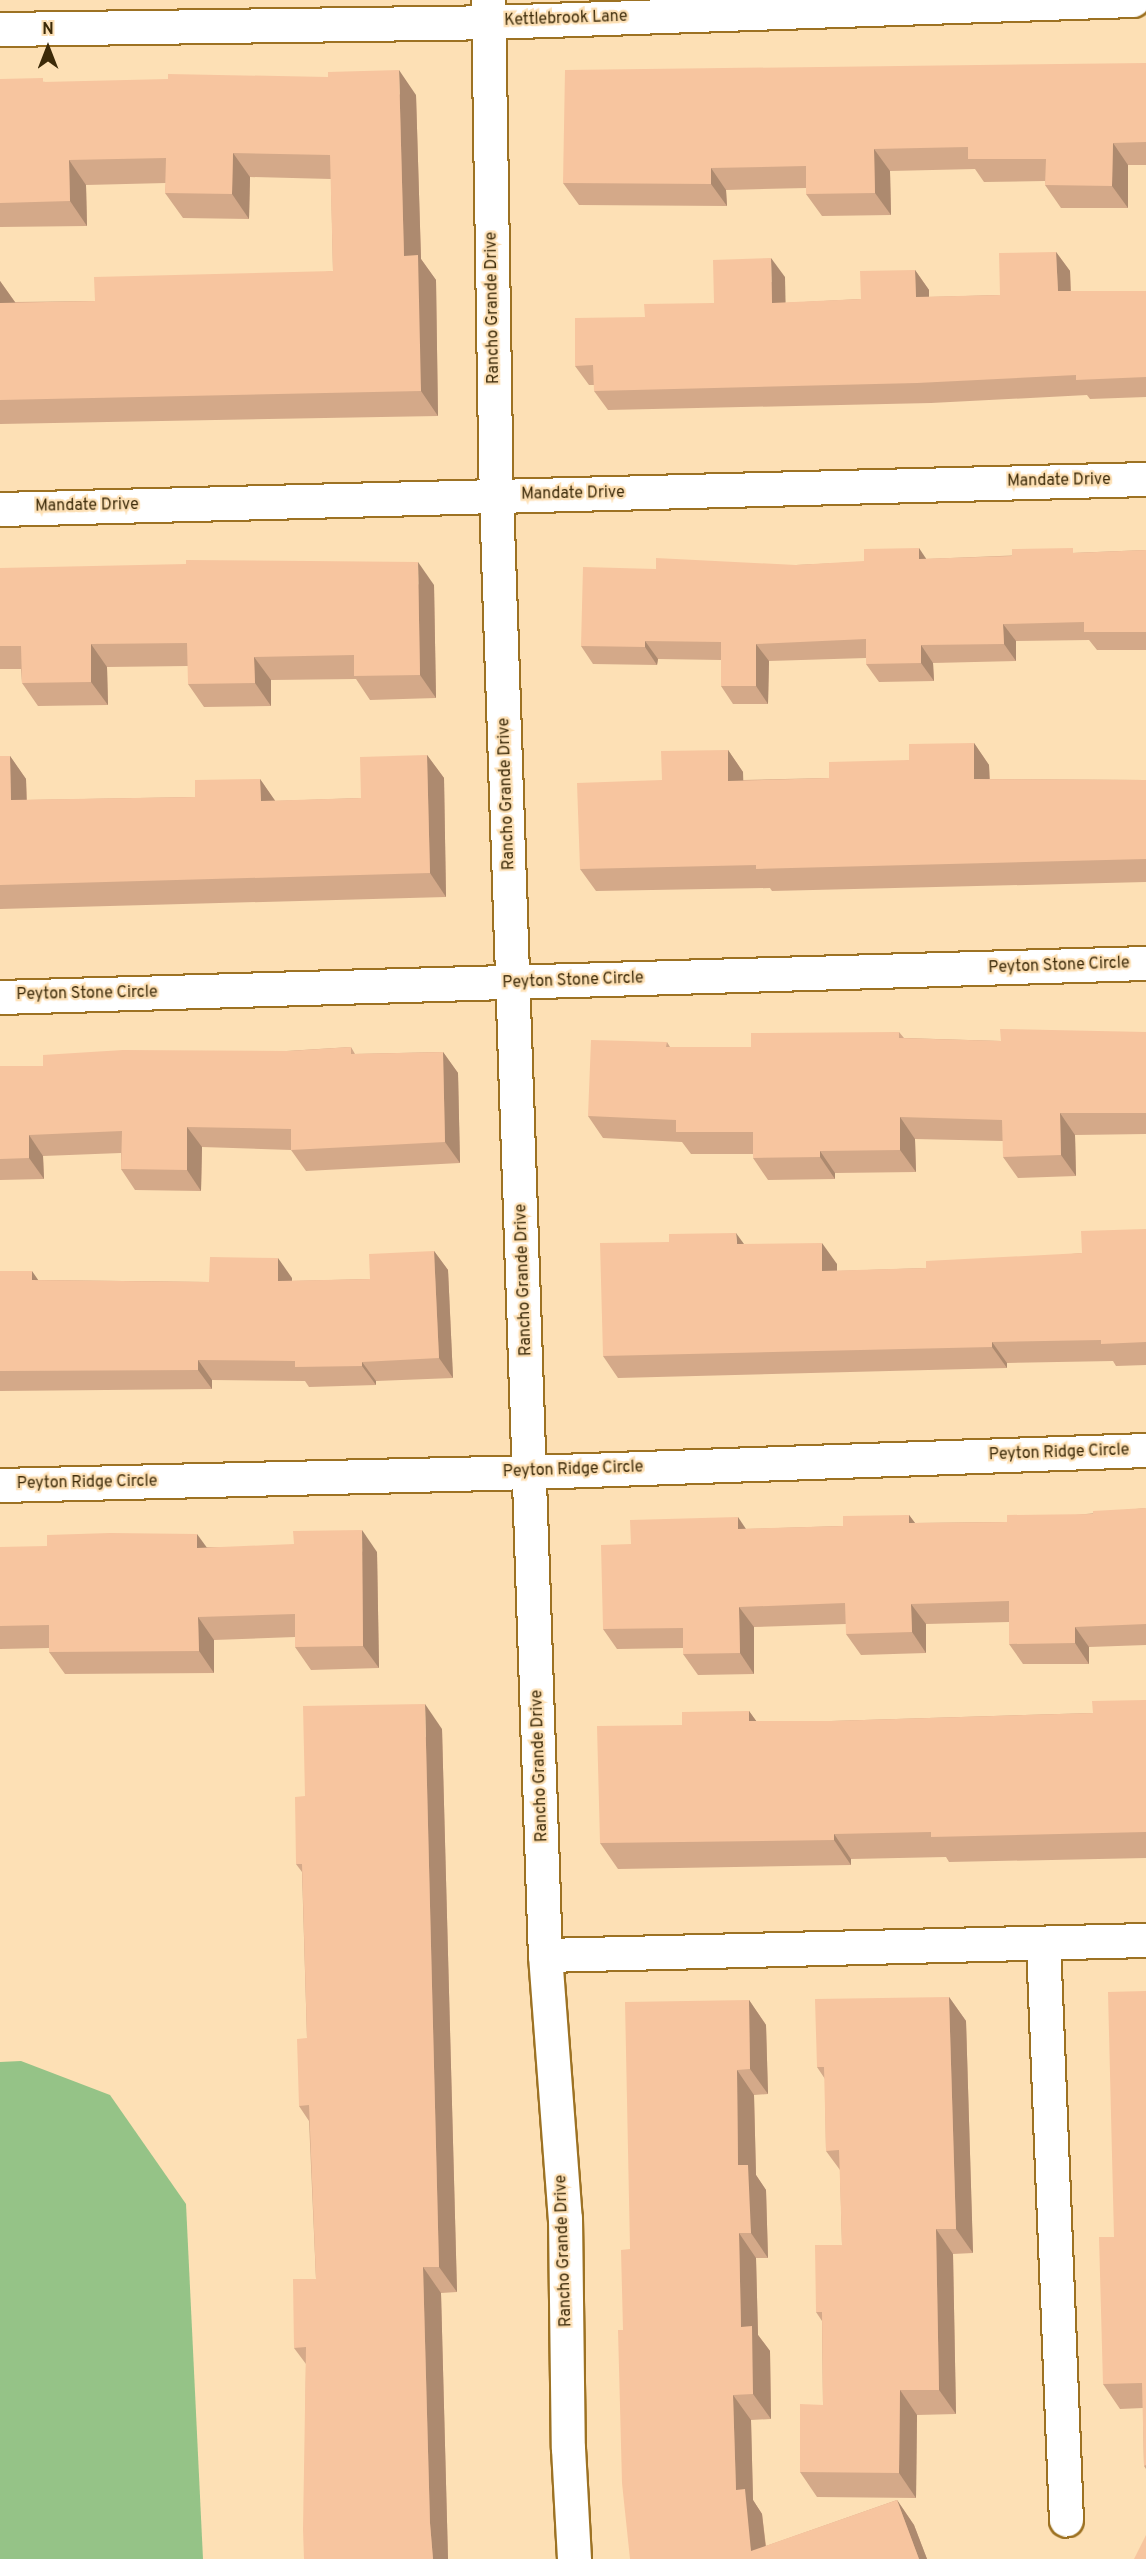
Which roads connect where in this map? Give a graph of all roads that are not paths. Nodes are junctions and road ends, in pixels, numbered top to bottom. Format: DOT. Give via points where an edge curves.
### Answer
graph roads {
  1 [pos="1133,0"];
  2 [pos="1008,2"];
  3 [pos="488,11"];
  4 [pos="0,29"];
  5 [pos="1146,479"];
  6 [pos="496,496"];
  7 [pos="0,508"];
  8 [pos="1146,963"];
  9 [pos="514,983"];
  10 [pos="0,996"];
  11 [pos="1146,1450"];
  12 [pos="531,1472"];
  13 [pos="0,1485"];
  14 [pos="1146,1940"];
  15 [pos="1043,1943"];
  16 [pos="545,1955"];
  17 [pos="1066,2520"];
  18 [pos="574,2559"];
  1 -- 2 [label="street, Kettlebrook Lane"];
  2 -- 3 [label="street, Kettlebrook Lane"];
  3 -- 4 [label="street, Kettlebrook Lane"];
  3 -- 6 [label="street, Rancho Grande Drive"];
  5 -- 6 [label="street, Mandate Drive"];
  6 -- 7 [label="street, Mandate Drive"];
  6 -- 9 [label="street, Rancho Grande Drive"];
  8 -- 9 [label="street, Peyton Stone Circle"];
  9 -- 10 [label="street, Peyton Stone Circle"];
  9 -- 12 [label="street, Rancho Grande Drive"];
  11 -- 12 [label="street, Peyton Ridge Circle"];
  12 -- 13 [label="street, Peyton Ridge Circle"];
  12 -- 16 [label="street, Rancho Grande Drive"];
  14 -- 15 [label="street"];
  15 -- 16 [label="street"];
  15 -- 17 [label="street"];
  16 -- 18 [label="street, Rancho Grande Drive" via="565,2218 568,2448"];
}
